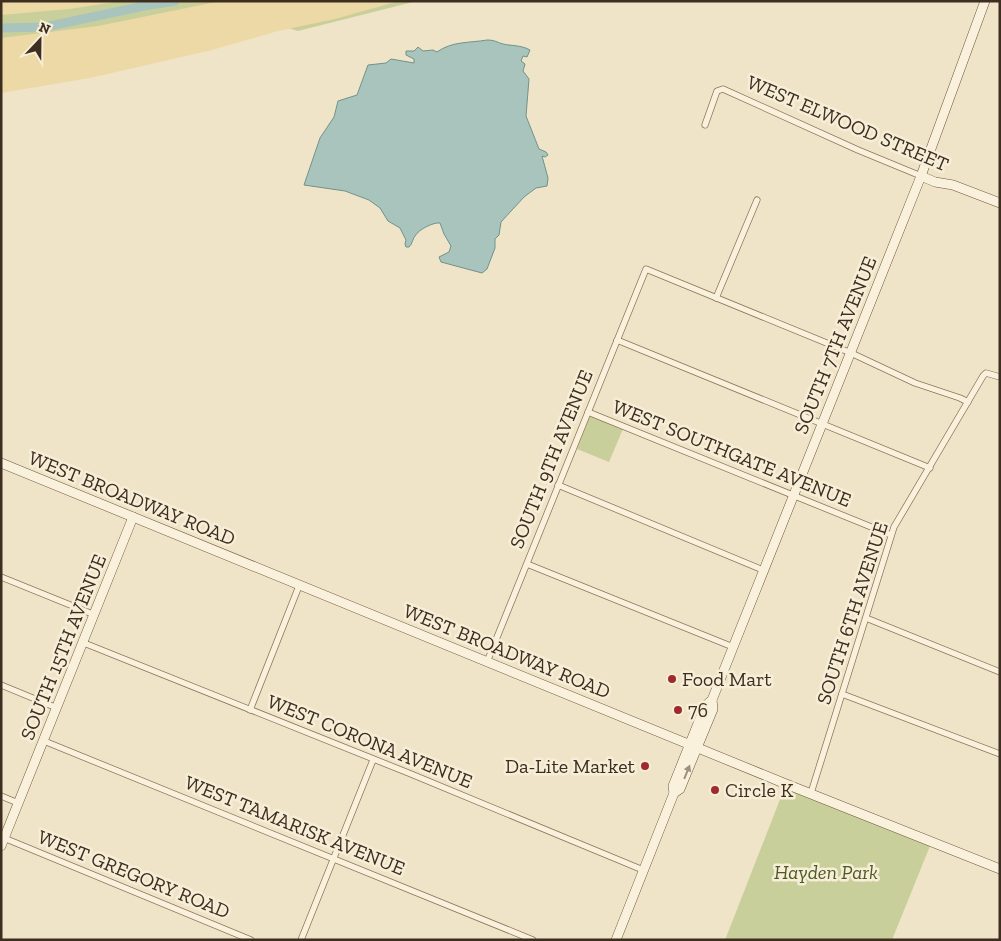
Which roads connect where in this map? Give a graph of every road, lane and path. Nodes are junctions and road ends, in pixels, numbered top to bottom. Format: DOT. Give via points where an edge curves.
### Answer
graph roads {
  1 [pos="985,1"];
  2 [pos="705,125"];
  3 [pos="921,176"];
  4 [pos="757,200"];
  5 [pos="1000,203"];
  6 [pos="716,298"];
  7 [pos="617,340"];
  8 [pos="851,353"];
  9 [pos="1000,377"];
  10 [pos="968,402"];
  11 [pos="588,412"];
  12 [pos="822,425"];
  13 [pos="1,463"];
  14 [pos="930,468"];
  15 [pos="558,485"];
  16 [pos="793,495"];
  17 [pos="133,517"];
  18 [pos="891,535"];
  19 [pos="527,564"];
  20 [pos="763,570"];
  21 [pos="1,577"];
  22 [pos="299,586"];
  23 [pos="95,615"];
  24 [pos="866,618"];
  25 [pos="84,643"];
  26 [pos="733,647"];
  27 [pos="487,662"];
  28 [pos="1000,672"];
  29 [pos="1,685"];
  30 [pos="842,694"];
  31 [pos="57,708"];
  32 [pos="250,710"];
  33 [pos="44,741"];
  34 [pos="693,746"];
  35 [pos="1000,754"];
  36 [pos="374,760"];
  37 [pos="811,793"];
  38 [pos="1,796"];
  39 [pos="18,803"];
  40 [pos="3,842"];
  41 [pos="332,859"];
  42 [pos="1000,869"];
  43 [pos="643,870"];
  44 [pos="251,940"];
  45 [pos="300,940"];
  46 [pos="533,940"];
  47 [pos="616,940"];
  1 -- 3 [label="main road, SOUTH 7TH AVENUE"];
  2 -- 3 [label="street, WEST ELWOOD STREET" via="713,99 722,89"];
  3 -- 5 [label="main road, WEST ELWOOD STREET"];
  3 -- 8 [label="main road, SOUTH 7TH AVENUE"];
  4 -- 6 [label="street"];
  6 -- 7 [label="street, SOUTH 9TH AVENUE" via="646,269"];
  6 -- 8 [label="street"];
  7 -- 11 [label="street, SOUTH 9TH AVENUE"];
  7 -- 12 [label="street"];
  8 -- 10 [label="street" via="915,383"];
  8 -- 12 [label="main road, SOUTH 7TH AVENUE"];
  9 -- 10 [label="street, SOUTH 6TH AVENUE" via="986,372"];
  10 -- 14 [label="street, SOUTH 6TH AVENUE"];
  11 -- 15 [label="street, SOUTH 9TH AVENUE"];
  11 -- 16 [label="street, WEST SOUTHGATE AVENUE"];
  12 -- 14 [label="street"];
  12 -- 16 [label="main road, SOUTH 7TH AVENUE"];
  13 -- 17 [label="main road, WEST BROADWAY ROAD"];
  14 -- 18 [label="street, SOUTH 6TH AVENUE"];
  15 -- 19 [label="street, SOUTH 9TH AVENUE"];
  15 -- 20 [label="street"];
  16 -- 18 [label="street, WEST SOUTHGATE AVENUE"];
  16 -- 20 [label="main road, SOUTH 7TH AVENUE"];
  17 -- 22 [label="main road, WEST BROADWAY ROAD"];
  17 -- 23 [label="main road, SOUTH 15TH AVENUE"];
  18 -- 24 [label="street, SOUTH 6TH AVENUE"];
  19 -- 26 [label="street"];
  19 -- 27 [label="street, SOUTH 9TH AVENUE"];
  20 -- 26 [label="main road, SOUTH 7TH AVENUE"];
  21 -- 23 [label="street"];
  22 -- 27 [label="main road, WEST BROADWAY ROAD"];
  22 -- 32 [label="street"];
  23 -- 25 [label="main road, SOUTH 15TH AVENUE"];
  24 -- 28 [label="street"];
  24 -- 30 [label="street, SOUTH 6TH AVENUE"];
  25 -- 31 [label="main road, SOUTH 15TH AVENUE"];
  25 -- 32 [label="street, WEST CORONA AVENUE"];
  26 -- 34 [label="main road, SOUTH 7TH AVENUE" via="712,700 705,706"];
  27 -- 34 [label="main road, WEST BROADWAY ROAD"];
  29 -- 31 [label="street"];
  30 -- 35 [label="street"];
  30 -- 37 [label="street, SOUTH 6TH AVENUE"];
  31 -- 33 [label="main road, SOUTH 15TH AVENUE"];
  32 -- 36 [label="street, WEST CORONA AVENUE"];
  33 -- 39 [label="main road, SOUTH 15TH AVENUE"];
  33 -- 41 [label="street, WEST TAMARISK AVENUE"];
  34 -- 37 [label="main road, WEST BROADWAY ROAD"];
  34 -- 43 [label="main road, SOUTH 7TH AVENUE" via="673,786 674,793"];
  36 -- 41 [label="street"];
  36 -- 43 [label="street, WEST CORONA AVENUE"];
  37 -- 42 [label="main road, WEST BROADWAY ROAD"];
  38 -- 39 [label="street"];
  39 -- 40 [label="main road, SOUTH 15TH AVENUE"];
  40 -- 44 [label="street, WEST GREGORY ROAD"];
  41 -- 45 [label="street"];
  41 -- 46 [label="street, WEST TAMARISK AVENUE"];
  43 -- 47 [label="main road, SOUTH 7TH AVENUE"];
}
